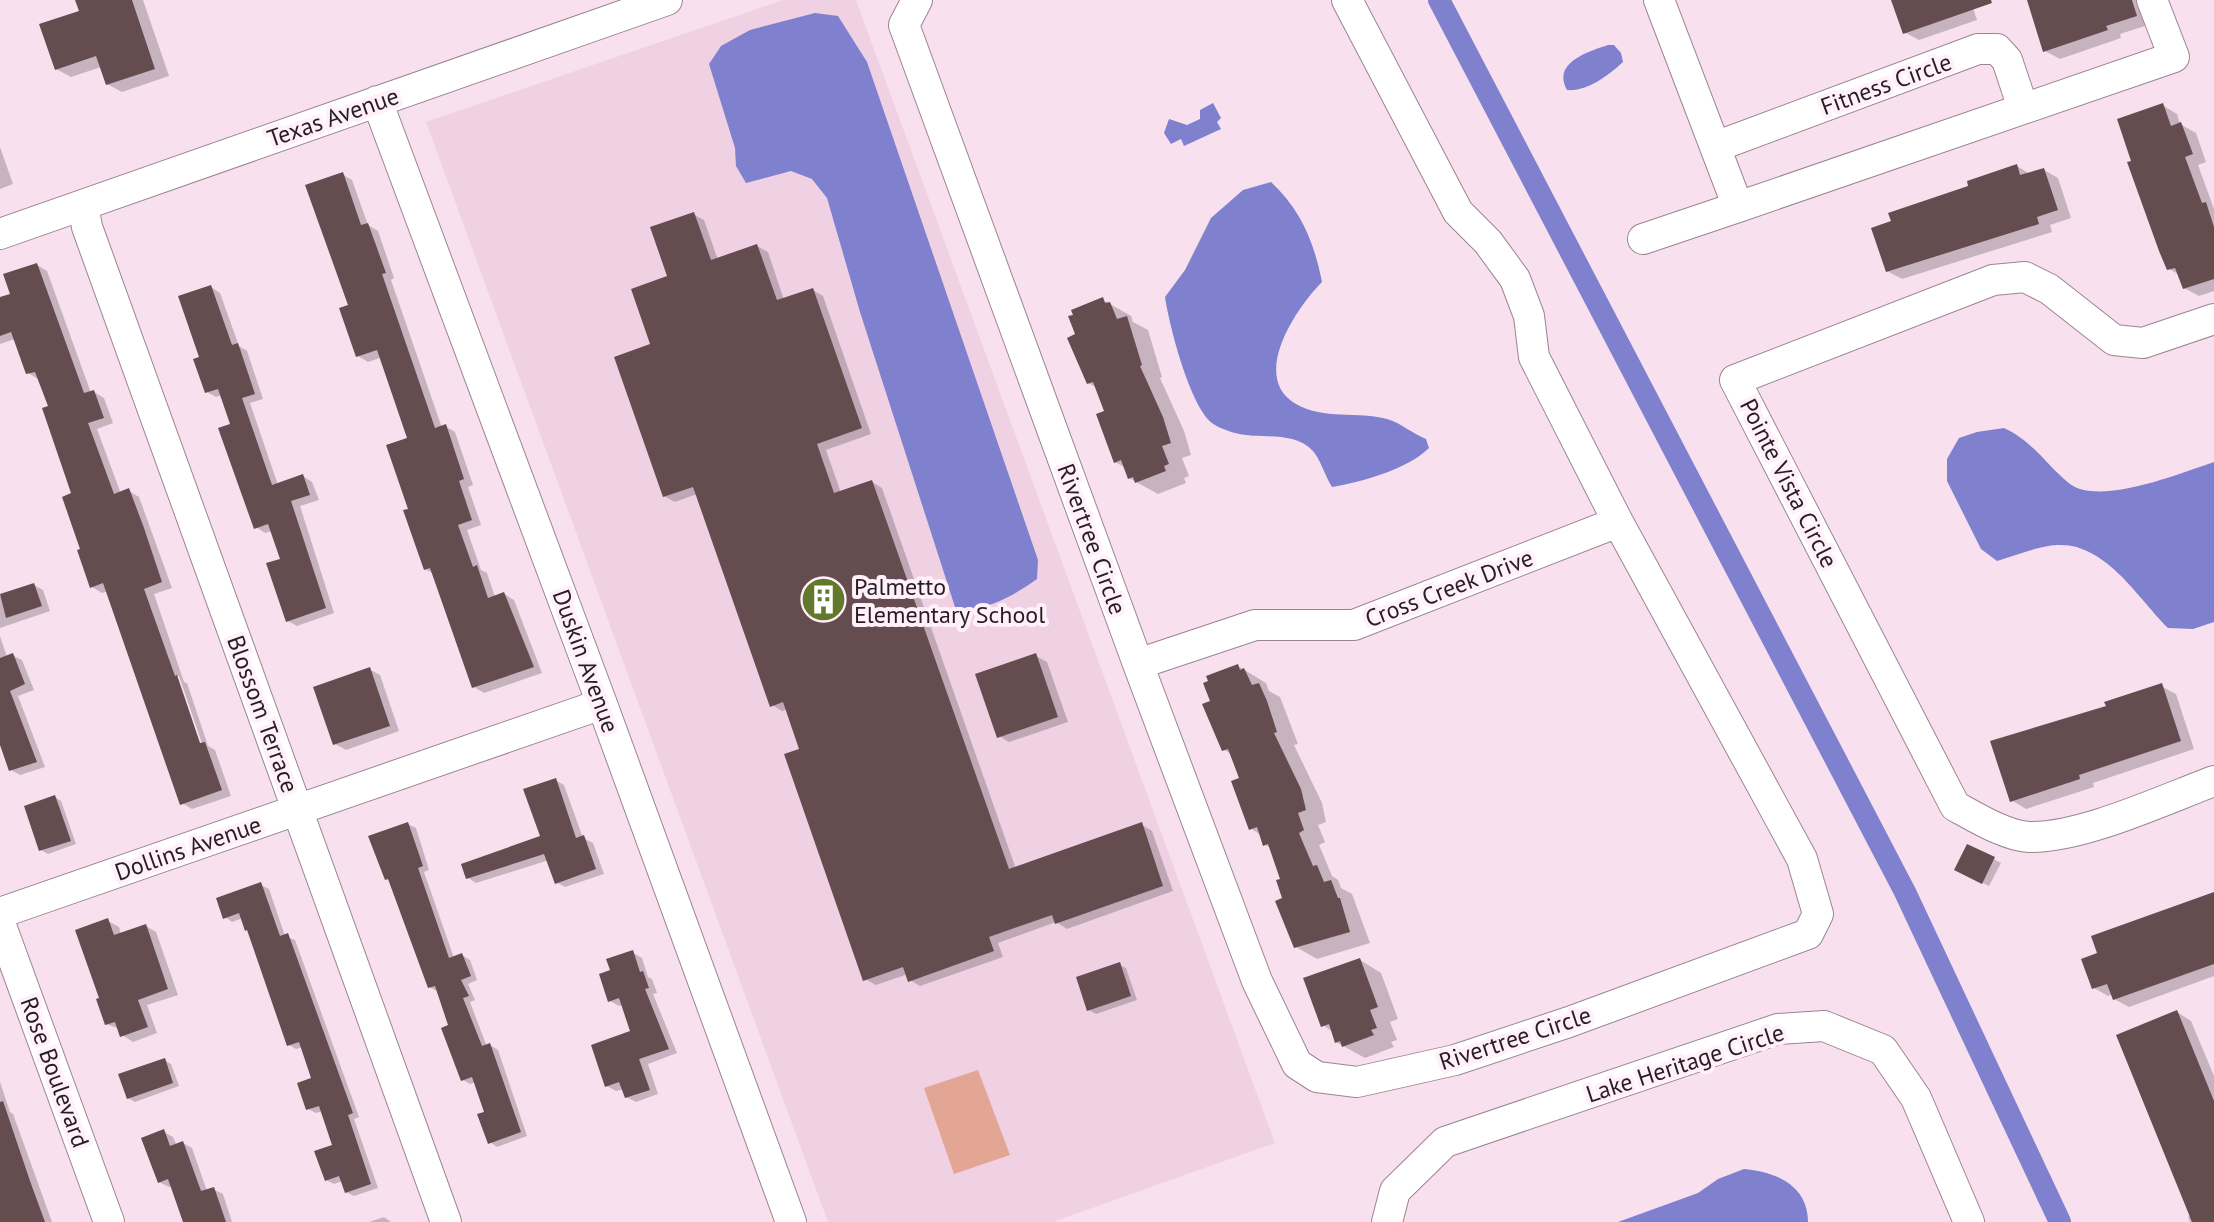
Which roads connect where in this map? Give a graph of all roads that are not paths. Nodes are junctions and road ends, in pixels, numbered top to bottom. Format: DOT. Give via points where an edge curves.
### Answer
graph roads {
  1 [pos="667,0"];
  2 [pos="917,0"];
  3 [pos="1347,0"];
  4 [pos="1659,0"];
  5 [pos="2152,0"];
  6 [pos="377,101"];
  7 [pos="2023,108"];
  8 [pos="1715,147"];
  9 [pos="83,205"];
  10 [pos="1738,207"];
  11 [pos="0,234"];
  12 [pos="1643,239"];
  13 [pos="2214,319"];
  14 [pos="1618,522"];
  15 [pos="1138,664"];
  16 [pos="602,704"];
  17 [pos="2214,781"];
  18 [pos="297,810"];
  19 [pos="0,913"];
  20 [pos="0,923"];
  21 [pos="109,1222"];
  22 [pos="446,1222"];
  23 [pos="791,1222"];
  24 [pos="1387,1222"];
  25 [pos="1969,1222"];
  1 -- 6 [label="street, Texas Avenue"];
  2 -- 15 [label="street, Rivertree Circle" via="904,25"];
  3 -- 14 [label="street, Rivertree Circle" via="1458,212 1515,279 1529,316 1534,357"];
  4 -- 8 [label="street"];
  5 -- 7 [label="street" via="2174,57"];
  6 -- 9 [label="street, Texas Avenue"];
  6 -- 16 [label="street, Duskin Avenue"];
  7 -- 8 [label="street, Fitness Circle" via="2007,60 1997,49 1978,49"];
  7 -- 10 [label="street"];
  8 -- 10 [label="street"];
  9 -- 11 [label="street, Texas Avenue"];
  9 -- 18 [label="street, Blossom Terrace"];
  10 -- 12 [label="street"];
  13 -- 17 [label="street, Pointe Vista Circle" via="2143,343 2114,340 2049,289 2025,277 1993,280 1735,380 1955,806 2028,837 2079,831"];
  14 -- 15 [label="street, Cross Creek Drive" via="1354,625 1255,625"];
  14 -- 15 [label="street, Rivertree Circle" via="1802,859 1818,914 1808,934 1455,1060 1357,1082 1317,1077 1297,1064 1257,981"];
  16 -- 18 [label="street, Dollins Avenue"];
  16 -- 23 [label="street, Duskin Avenue"];
  18 -- 19 [label="street, Dollins Avenue"];
  18 -- 22 [label="street, Blossom Terrace"];
  20 -- 21 [label="street, Rose Boulevard"];
  24 -- 25 [label="street, Lake Heritage Circle" via="1395,1191 1445,1142 1778,1029 1824,1026 1883,1050 1916,1098"];
}
